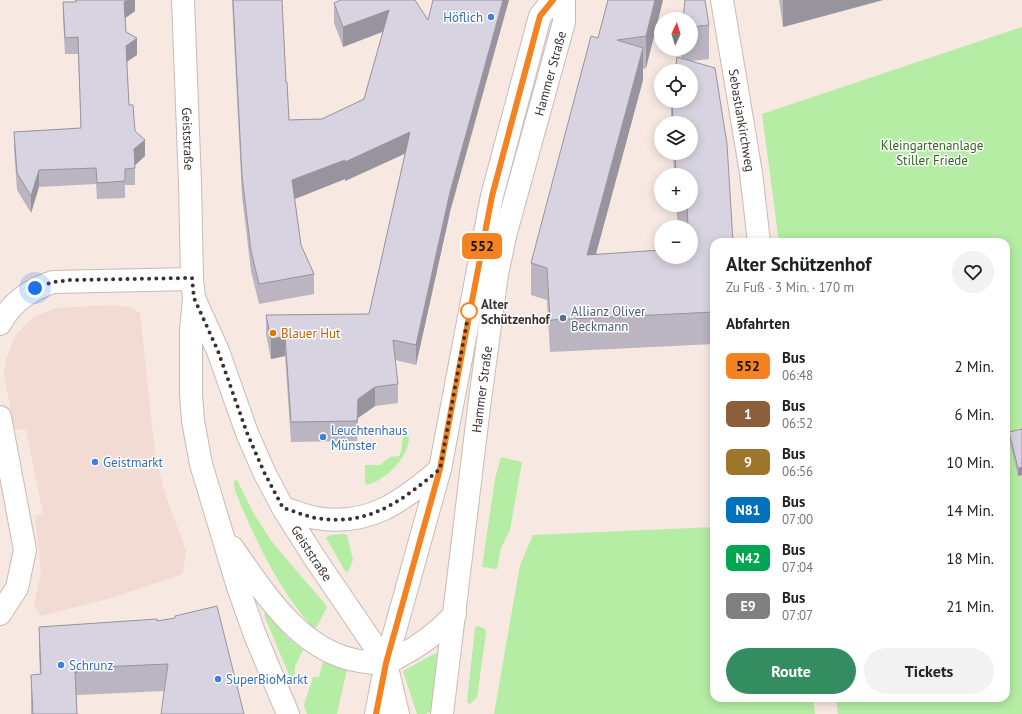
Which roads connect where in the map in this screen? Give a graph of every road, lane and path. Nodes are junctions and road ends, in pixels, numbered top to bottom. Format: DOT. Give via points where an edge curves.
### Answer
graph roads {
  1 [pos="182,0"];
  2 [pos="553,0"];
  3 [pos="564,0"];
  4 [pos="722,0"];
  5 [pos="759,238"];
  6 [pos="193,288"];
  7 [pos="0,324"];
  8 [pos="0,417"];
  9 [pos="440,469"];
  10 [pos="283,508"];
  11 [pos="222,533"];
  12 [pos="0,614"];
  13 [pos="455,614"];
  14 [pos="386,663"];
  15 [pos="288,714"];
  16 [pos="376,714"];
  17 [pos="398,714"];
  18 [pos="442,714"];
  1 -- 6 [label="street, Geiststraße"];
  2 -- 9 [label="street, Hammer Straße" via="540,16 492,196"];
  3 -- 13 [label="street, Hammer Straße" via="564,22 497,274"];
  4 -- 5 [label="street, Sebastiankirchweg" via="751,173"];
  6 -- 7 [label="street" via="53,282 35,288 17,301"];
  6 -- 10 [label="street, Geiststraße" via="247,433"];
  6 -- 11 [label="street, Geiststraße" via="193,420 201,464"];
  8 -- 12 [label="street" via="25,550 17,588"];
  9 -- 10 [label="street" via="396,503 371,516 347,520 315,518"];
  9 -- 14 [label="street, Hammer Straße"];
  10 -- 14 [label="street, Geiststraße"];
  11 -- 14 [label="street" via="283,614 304,636 336,654 360,661"];
  11 -- 15 [label="street, Geiststraße" via="254,635"];
  13 -- 14 [label="street" via="432,637"];
  13 -- 18 [label="street, Hammer Straße"];
  14 -- 16 [label="street, Hammer Straße"];
  14 -- 17 [label="street, Geiststraße"];
}
